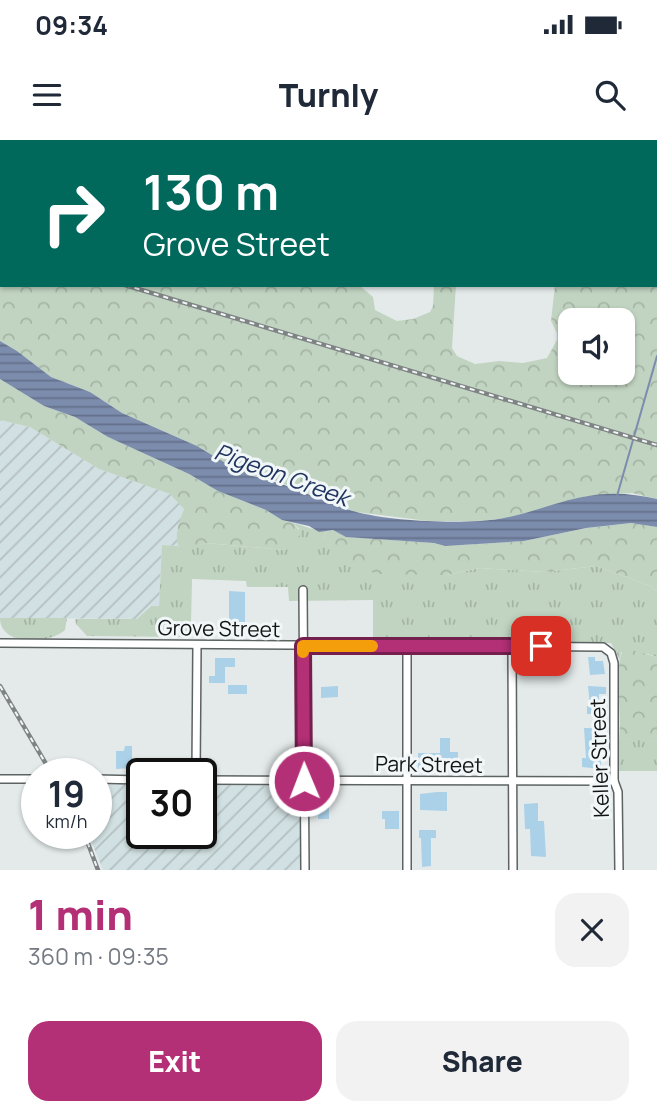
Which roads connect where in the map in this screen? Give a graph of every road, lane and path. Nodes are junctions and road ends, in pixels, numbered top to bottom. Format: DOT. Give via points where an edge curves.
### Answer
graph roads {
  1 [pos="303,590"];
  2 [pos="0,643"];
  3 [pos="197,645"];
  4 [pos="303,646"];
  5 [pos="407,646"];
  6 [pos="512,647"];
  7 [pos="605,648"];
  8 [pos="196,758"];
  9 [pos="0,779"];
  10 [pos="21,779"];
  11 [pos="217,780"];
  12 [pos="304,781"];
  13 [pos="513,781"];
  14 [pos="614,781"];
  15 [pos="407,782"];
  16 [pos="304,870"];
  17 [pos="407,870"];
  18 [pos="513,870"];
  19 [pos="619,870"];
  1 -- 4 [label="street"];
  2 -- 3 [label="street, Grove Street"];
  3 -- 4 [label="street, Grove Street"];
  3 -- 8 [label="street"];
  4 -- 5 [label="street, Grove Street"];
  4 -- 12 [label="street"];
  5 -- 6 [label="street, Grove Street"];
  5 -- 15 [label="street"];
  6 -- 7 [label="street, Grove Street"];
  6 -- 13 [label="street"];
  7 -- 14 [label="street, Keller Street" via="614,663"];
  9 -- 10 [label="street"];
  11 -- 12 [label="street, Park Street"];
  12 -- 15 [label="street, Park Street"];
  12 -- 16 [label="street"];
  13 -- 14 [label="street, Park Street"];
  13 -- 15 [label="street, Park Street"];
  13 -- 18 [label="street"];
  14 -- 19 [label="street, Keller Street"];
  15 -- 17 [label="street"];
}
